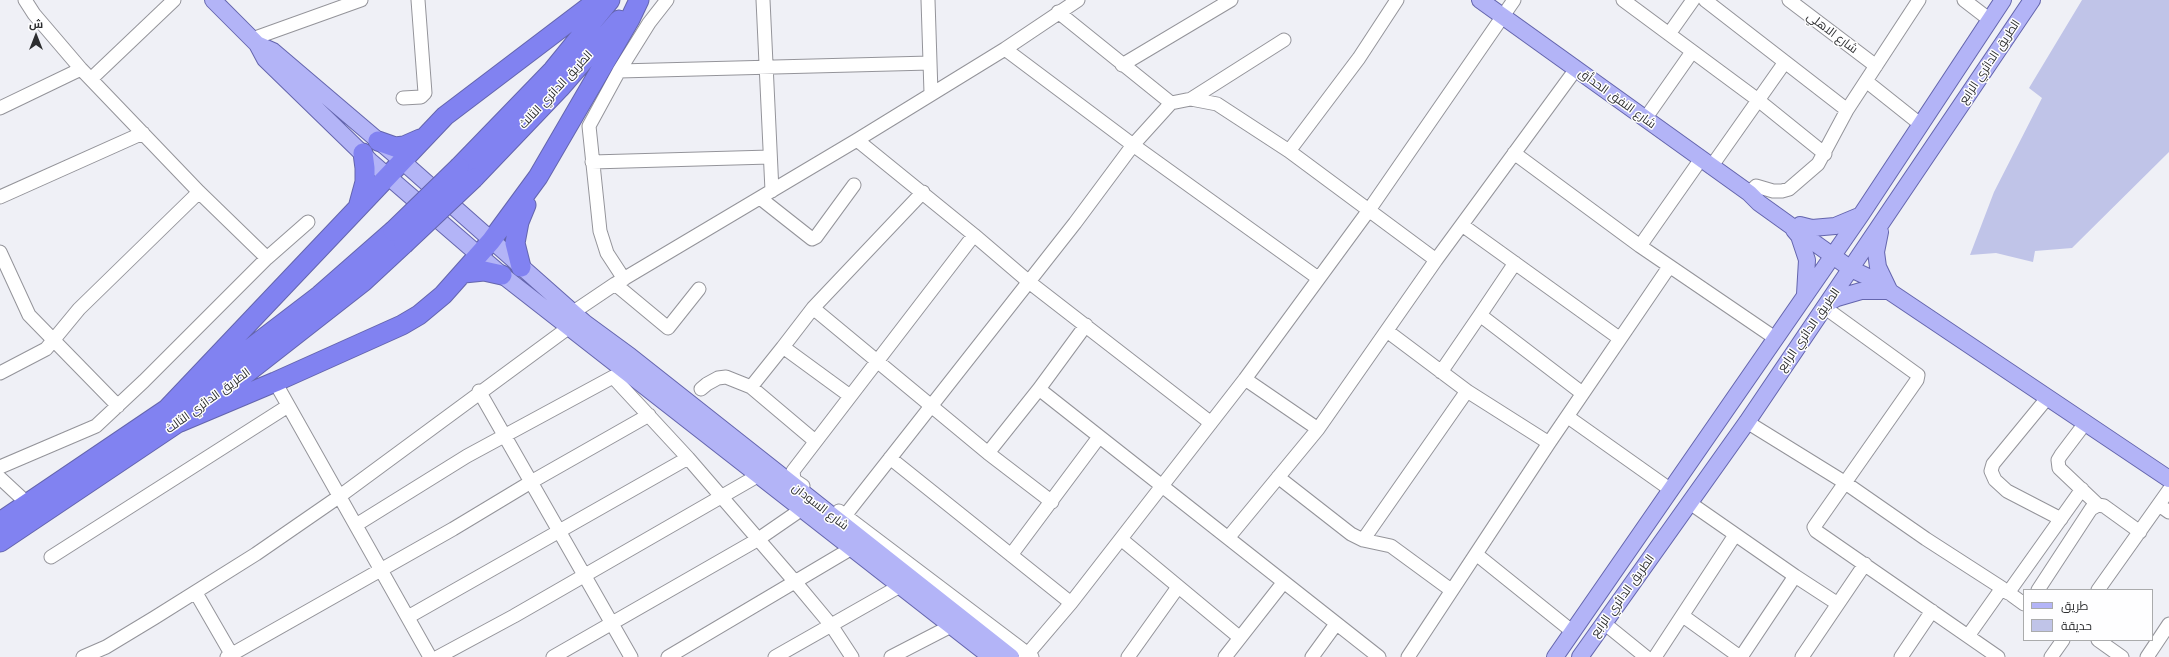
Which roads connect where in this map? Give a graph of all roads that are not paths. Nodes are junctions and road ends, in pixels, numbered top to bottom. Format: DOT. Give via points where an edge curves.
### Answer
graph roads {
  1 [pos="25,0"];
  2 [pos="174,0"];
  3 [pos="214,0"];
  4 [pos="361,0"];
  5 [pos="418,0"];
  6 [pos="598,0"];
  7 [pos="610,0"];
  8 [pos="638,0"];
  9 [pos="667,0"];
  10 [pos="763,0"];
  11 [pos="928,0"];
  12 [pos="1078,0"];
  13 [pos="1232,0"];
  14 [pos="1397,0"];
  15 [pos="1480,0"];
  16 [pos="1514,0"];
  17 [pos="1623,0"];
  18 [pos="1693,0"];
  19 [pos="1705,0"];
  20 [pos="1789,0"];
  21 [pos="1919,0"];
  22 [pos="1964,0"];
  23 [pos="2003,0"];
  24 [pos="2032,0"];
  25 [pos="339,3"];
  26 [pos="1058,12"];
  27 [pos="1502,16"];
  28 [pos="1990,20"];
  29 [pos="1669,34"];
  30 [pos="1284,40"];
  31 [pos="255,42"];
  32 [pos="1005,48"];
  33 [pos="1692,52"];
  34 [pos="1786,62"];
  35 [pos="930,63"];
  36 [pos="1122,65"];
  37 [pos="1876,66"];
  38 [pos="766,68"];
  39 [pos="81,69"];
  40 [pos="1576,70"];
  41 [pos="619,71"];
  42 [pos="91,79"];
  43 [pos="1866,81"];
  44 [pos="931,93"];
  45 [pos="403,98"];
  46 [pos="1191,99"];
  47 [pos="1758,100"];
  48 [pos="1171,103"];
  49 [pos="0,108"];
  50 [pos="1848,110"];
  51 [pos="1646,119"];
  52 [pos="1920,124"];
  53 [pos="143,133"];
  54 [pos="425,136"];
  55 [pos="857,140"];
  56 [pos="378,141"];
  57 [pos="1133,145"];
  58 [pos="1289,151"];
  59 [pos="1514,152"];
  60 [pos="363,153"];
  61 [pos="1825,154"];
  62 [pos="770,157"];
  63 [pos="401,160"];
  64 [pos="592,162"];
  65 [pos="1706,163"];
  66 [pos="467,172"];
  67 [pos="387,176"];
  68 [pos="538,177"];
  69 [pos="854,185"];
  70 [pos="772,191"];
  71 [pos="199,192"];
  72 [pos="923,192"];
  73 [pos="1751,195"];
  74 [pos="0,196"];
  75 [pos="760,198"];
  76 [pos="358,206"];
  77 [pos="1369,210"];
  78 [pos="1861,215"];
  79 [pos="308,222"];
  80 [pos="1883,223"];
  81 [pos="1462,225"];
  82 [pos="1794,225"];
  83 [pos="974,235"];
  84 [pos="491,241"];
  85 [pos="1640,246"];
  86 [pos="0,252"];
  87 [pos="1834,253"];
  88 [pos="479,256"];
  89 [pos="267,258"];
  90 [pos="1436,260"];
  91 [pos="1515,263"];
  92 [pos="521,267"];
  93 [pos="1669,267"];
  94 [pos="1853,267"];
  95 [pos="464,273"];
  96 [pos="502,275"];
  97 [pos="1318,278"];
  98 [pos="6,281"];
  99 [pos="619,281"];
  100 [pos="1029,282"];
  101 [pos="699,289"];
  102 [pos="1890,291"];
  103 [pos="1804,297"];
  104 [pos="1825,306"];
  105 [pos="813,308"];
  106 [pos="572,313"];
  107 [pos="1480,315"];
  108 [pos="1086,325"];
  109 [pos="568,328"];
  110 [pos="1387,331"];
  111 [pos="1619,338"];
  112 [pos="1775,338"];
  113 [pos="54,339"];
  114 [pos="784,347"];
  115 [pos="877,360"];
  116 [pos="625,361"];
  117 [pos="1441,372"];
  118 [pos="0,373"];
  119 [pos="1245,379"];
  120 [pos="275,382"];
  121 [pos="752,387"];
  122 [pos="1039,389"];
  123 [pos="701,390"];
  124 [pos="479,391"];
  125 [pos="1467,391"];
  126 [pos="1582,393"];
  127 [pos="850,396"];
  128 [pos="2048,397"];
  129 [pos="118,406"];
  130 [pos="288,406"];
  131 [pos="932,407"];
  132 [pos="688,411"];
  133 [pos="648,415"];
  134 [pos="173,416"];
  135 [pos="1568,417"];
  136 [pos="1747,422"];
  137 [pos="2086,422"];
  138 [pos="1211,423"];
  139 [pos="1318,429"];
  140 [pos="505,435"];
  141 [pos="1099,437"];
  142 [pos="815,441"];
  143 [pos="1549,443"];
  144 [pos="988,453"];
  145 [pos="688,458"];
  146 [pos="890,458"];
  147 [pos="0,467"];
  148 [pos="759,475"];
  149 [pos="1278,477"];
  150 [pos="0,478"];
  151 [pos="2169,479"];
  152 [pos="531,482"];
  153 [pos="1844,482"];
  154 [pos="1162,487"];
  155 [pos="2082,489"];
  156 [pos="1671,490"];
  157 [pos="2169,490"];
  158 [pos="340,496"];
  159 [pos="721,497"];
  160 [pos="1052,502"];
  161 [pos="1690,502"];
  162 [pos="28,504"];
  163 [pos="2098,505"];
  164 [pos="2164,508"];
  165 [pos="802,509"];
  166 [pos="842,519"];
  167 [pos="2060,519"];
  168 [pos="0,522"];
  169 [pos="356,525"];
  170 [pos="559,530"];
  171 [pos="2140,532"];
  172 [pos="1736,535"];
  173 [pos="1228,538"];
  174 [pos="1120,539"];
  175 [pos="757,540"];
  176 [pos="1363,540"];
  177 [pos="0,542"];
  178 [pos="852,548"];
  179 [pos="1476,554"];
  180 [pos="1011,555"];
  181 [pos="51,557"];
  182 [pos="1622,561"];
  183 [pos="1865,564"];
  184 [pos="382,570"];
  185 [pos="584,574"];
  186 [pos="1640,574"];
  187 [pos="1795,576"];
  188 [pos="796,583"];
  189 [pos="1283,583"];
  190 [pos="900,586"];
  191 [pos="1178,587"];
  192 [pos="2039,589"];
  193 [pos="2099,589"];
  194 [pos="1451,590"];
  195 [pos="2005,590"];
  196 [pos="196,593"];
  197 [pos="1071,603"];
  198 [pos="2023,603"];
  199 [pos="1838,604"];
  200 [pos="1932,611"];
  201 [pos="1683,616"];
  202 [pos="408,617"];
  203 [pos="1604,623"];
  204 [pos="1336,624"];
  205 [pos="2169,624"];
  206 [pos="612,625"];
  207 [pos="831,625"];
  208 [pos="950,626"];
  209 [pos="1573,632"];
  210 [pos="1968,636"];
  211 [pos="1239,637"];
  212 [pos="2062,641"];
  213 [pos="2099,641"];
  214 [pos="109,652"];
  215 [pos="1133,655"];
  216 [pos="1907,655"];
  217 [pos="230,656"];
  218 [pos="1028,656"];
  219 [pos="83,657"];
  220 [pos="430,657"];
  221 [pos="438,657"];
  222 [pos="553,657"];
  223 [pos="631,657"];
  224 [pos="668,657"];
  225 [pos="775,657"];
  226 [pos="852,657"];
  227 [pos="891,657"];
  228 [pos="991,657"];
  229 [pos="1011,657"];
  230 [pos="1224,657"];
  231 [pos="1312,657"];
  232 [pos="1379,657"];
  233 [pos="1408,657"];
  234 [pos="1555,657"];
  235 [pos="1580,657"];
  236 [pos="1646,657"];
  237 [pos="1655,657"];
  238 [pos="1740,657"];
  239 [pos="1802,657"];
  240 [pos="1998,657"];
  241 [pos="2051,657"];
  242 [pos="2122,657"];
  243 [pos="2147,657"];
  1 -- 39 [label="street"];
  2 -- 42 [label="street"];
  3 -- 31 [label="main road"];
  4 -- 25 [label="street"];
  5 -- 45 [label="street" via="425,93 421,97"];
  6 -- 54 [label="highway" via="478,90"];
  7 -- 66 [label="highway, الطريق الدائري الثالث"];
  8 -- 66 [label="highway, الطريق الدائري الثالث" via="560,88"];
  8 -- 68 [label="highway"];
  9 -- 41 [label="street" via="649,23"];
  10 -- 38 [label="street"];
  11 -- 35 [label="street"];
  12 -- 26 [label="street"];
  13 -- 36 [label="street"];
  14 -- 58 [label="street" via="1359,58"];
  15 -- 27 [label="main road, شارع النفق الحدأق"];
  16 -- 27 [label="street"];
  17 -- 29 [label="street"];
  18 -- 29 [label="street"];
  19 -- 34 [label="street"];
  20 -- 37 [label="street, شارع الاهلي"];
  21 -- 37 [label="street"];
  22 -- 28 [label="street"];
  23 -- 28 [label="main road, الطريق الدائري الرابع"];
  24 -- 80 [label="main road, الطريق الدائري الرابع"];
  25 -- 31 [label="street"];
  26 -- 32 [label="street"];
  26 -- 36 [label="street"];
  27 -- 40 [label="main road, شارع النفق الحدأق"];
  27 -- 77 [label="street"];
  28 -- 52 [label="main road, الطريق الدائري الرابع"];
  29 -- 33 [label="street"];
  30 -- 46 [label="street"];
  31 -- 56 [label="main road" via="273,51"];
  31 -- 60 [label="main road" via="265,59"];
  32 -- 44 [label="street"];
  32 -- 57 [label="street"];
  33 -- 47 [label="street"];
  33 -- 51 [label="street"];
  34 -- 47 [label="street"];
  34 -- 50 [label="street"];
  35 -- 38 [label="street"];
  35 -- 44 [label="street"];
  36 -- 48 [label="street"];
  37 -- 43 [label="street"];
  38 -- 41 [label="street"];
  38 -- 62 [label="street"];
  39 -- 42 [label="street"];
  39 -- 49 [label="street"];
  40 -- 51 [label="main road, شارع النفق الحدأق"];
  40 -- 59 [label="street"];
  41 -- 64 [label="street" via="589,126"];
  42 -- 53 [label="street"];
  43 -- 50 [label="street"];
  43 -- 52 [label="street"];
  44 -- 55 [label="street"];
  46 -- 48 [label="street"];
  46 -- 58 [label="street" via="1217,104"];
  47 -- 61 [label="street"];
  47 -- 65 [label="street"];
  48 -- 57 [label="street"];
  50 -- 61 [label="street"];
  51 -- 65 [label="main road, شارع النفق الحدأق"];
  52 -- 78 [label="main road, الطريق الدائري الرابع"];
  53 -- 71 [label="street"];
  53 -- 74 [label="street"];
  54 -- 56 [label="highway" via="404,146 395,147"];
  54 -- 63 [label="highway"];
  55 -- 70 [label="street"];
  55 -- 72 [label="street"];
  56 -- 63 [label="main road"];
  57 -- 97 [label="street"];
  57 -- 100 [label="street"];
  58 -- 77 [label="street"];
  59 -- 81 [label="street"];
  59 -- 85 [label="street"];
  60 -- 67 [label="main road"];
  60 -- 76 [label="highway" via="365,182"];
  61 -- 73 [label="street" via="1818,164 1789,189 1773,191 1756,186"];
  62 -- 64 [label="street"];
  62 -- 70 [label="street"];
  63 -- 67 [label="highway"];
  63 -- 84 [label="main road"];
  64 -- 99 [label="street" via="600,231"];
  65 -- 73 [label="main road, شارع النفق الحدأق"];
  65 -- 85 [label="street"];
  66 -- 134 [label="highway, الطريق الدائري الثالث, bridge" via="399,238 357,286 216,397"];
  67 -- 76 [label="highway"];
  67 -- 88 [label="main road"];
  68 -- 84 [label="highway"];
  68 -- 92 [label="highway" via="516,233"];
  69 -- 75 [label="street" via="812,239"];
  70 -- 75 [label="street"];
  71 -- 89 [label="street"];
  71 -- 113 [label="street" via="79,309"];
  72 -- 83 [label="street"];
  72 -- 105 [label="street"];
  73 -- 82 [label="main road, شارع النفق الحدأق" via="1761,199"];
  75 -- 99 [label="street"];
  76 -- 134 [label="highway"];
  77 -- 90 [label="street"];
  77 -- 97 [label="street"];
  78 -- 82 [label="main road" via="1835,226 1812,228"];
  78 -- 87 [label="main road, الطريق الدائري الرابع"];
  79 -- 89 [label="street"];
  80 -- 94 [label="main road, الطريق الدائري الرابع"];
  80 -- 102 [label="main road" via="1876,252 1882,279"];
  81 -- 90 [label="street"];
  81 -- 91 [label="street"];
  82 -- 87 [label="main road, شارع النفق الحدأق"];
  82 -- 103 [label="main road" via="1806,260"];
  83 -- 100 [label="street"];
  83 -- 115 [label="street"];
  84 -- 88 [label="highway"];
  84 -- 92 [label="main road"];
  85 -- 93 [label="street"];
  86 -- 98 [label="street"];
  87 -- 94 [label="main road, شارع النفق الحدأق"];
  87 -- 103 [label="main road, الطريق الدائري الرابع"];
  88 -- 95 [label="highway"];
  88 -- 96 [label="main road"];
  89 -- 129 [label="street"];
  90 -- 110 [label="street"];
  91 -- 107 [label="street"];
  91 -- 111 [label="street"];
  92 -- 106 [label="main road"];
  93 -- 111 [label="street"];
  93 -- 112 [label="street"];
  94 -- 102 [label="main road, شارع النفق الحدأق"];
  94 -- 104 [label="main road, الطريق الدائري الرابع"];
  95 -- 96 [label="highway" via="484,271"];
  95 -- 120 [label="highway" via="443,295 413,318"];
  96 -- 109 [label="main road"];
  97 -- 119 [label="street"];
  98 -- 113 [label="street" via="29,315"];
  99 -- 101 [label="street" via="668,328"];
  99 -- 106 [label="street"];
  100 -- 108 [label="street"];
  100 -- 131 [label="street"];
  102 -- 104 [label="main road" via="1861,291 1837,298"];
  102 -- 128 [label="main road, شارع النفق الحدأق"];
  103 -- 112 [label="main road, الطريق الدائري الرابع"];
  104 -- 136 [label="main road, الطريق الدائري الرابع"];
  104 -- 153 [label="street" via="1918,375 1917,380"];
  105 -- 114 [label="street"];
  105 -- 115 [label="street"];
  106 -- 116 [label="main road"];
  107 -- 117 [label="street"];
  107 -- 126 [label="street"];
  108 -- 122 [label="street"];
  108 -- 138 [label="street"];
  109 -- 116 [label="main road"];
  109 -- 124 [label="street"];
  110 -- 117 [label="street"];
  110 -- 139 [label="street"];
  111 -- 126 [label="street"];
  112 -- 156 [label="main road, الطريق الدائري الرابع"];
  113 -- 118 [label="street" via="46,349 35,356"];
  113 -- 129 [label="street"];
  114 -- 121 [label="street"];
  114 -- 127 [label="street"];
  115 -- 127 [label="street"];
  115 -- 131 [label="street"];
  116 -- 132 [label="main road, شارع السودان"];
  117 -- 125 [label="street"];
  119 -- 138 [label="street"];
  119 -- 139 [label="street"];
  120 -- 130 [label="street"];
  120 -- 134 [label="highway"];
  121 -- 123 [label="street" via="726,377 718,378"];
  121 -- 142 [label="street"];
  122 -- 141 [label="street"];
  122 -- 144 [label="street"];
  124 -- 140 [label="street"];
  124 -- 158 [label="street"];
  125 -- 143 [label="street"];
  125 -- 176 [label="street"];
  126 -- 135 [label="street"];
  127 -- 142 [label="street"];
  128 -- 137 [label="main road, شارع النفق الحدأق"];
  128 -- 167 [label="street" via="1993,464 1991,471 1995,480 2007,491"];
  129 -- 147 [label="street" via="96,426"];
  130 -- 158 [label="street"];
  130 -- 181 [label="street"];
  131 -- 144 [label="street"];
  131 -- 146 [label="street"];
  132 -- 148 [label="main road, شارع السودان"];
  132 -- 166 [label="main road, شارع السودان"];
  133 -- 140 [label="street" via="613,377"];
  133 -- 145 [label="street"];
  133 -- 152 [label="street"];
  134 -- 162 [label="highway, الطريق الدائري الثالث"];
  134 -- 177 [label="highway, الطريق الدائري الثالث"];
  135 -- 143 [label="street"];
  135 -- 156 [label="street"];
  136 -- 153 [label="street"];
  136 -- 161 [label="main road, الطريق الدائري الرابع"];
  137 -- 151 [label="main road, شارع النفق الحدأق"];
  137 -- 155 [label="street" via="2058,460 2059,468"];
  138 -- 154 [label="street"];
  139 -- 149 [label="street"];
  140 -- 152 [label="street"];
  140 -- 169 [label="street"];
  141 -- 154 [label="street"];
  141 -- 160 [label="street"];
  142 -- 166 [label="street" via="793,471 794,480"];
  143 -- 179 [label="street"];
  144 -- 160 [label="street"];
  145 -- 159 [label="street"];
  145 -- 170 [label="street"];
  146 -- 166 [label="street"];
  146 -- 180 [label="street"];
  148 -- 159 [label="street"];
  148 -- 165 [label="main road, شارع السودان"];
  149 -- 173 [label="street"];
  149 -- 176 [label="street" via="1351,534"];
  150 -- 162 [label="street"];
  152 -- 170 [label="street"];
  152 -- 184 [label="street"];
  153 -- 183 [label="street" via="1814,527 1816,531"];
  153 -- 195 [label="street"];
  154 -- 173 [label="street"];
  154 -- 174 [label="street"];
  155 -- 163 [label="street"];
  155 -- 167 [label="street"];
  156 -- 182 [label="main road, الطريق الدائري الرابع"];
  157 -- 164 [label="street"];
  158 -- 169 [label="street"];
  158 -- 196 [label="street"];
  159 -- 175 [label="street"];
  159 -- 185 [label="street"];
  160 -- 180 [label="street"];
  161 -- 172 [label="street"];
  161 -- 186 [label="main road, الطريق الدائري الرابع"];
  162 -- 168 [label="highway, الطريق الدائري الثالث"];
  163 -- 171 [label="street" via="2104,506"];
  163 -- 192 [label="street" via="2091,509"];
  164 -- 171 [label="street"];
  165 -- 175 [label="street"];
  165 -- 178 [label="main road, شارع السودان"];
  166 -- 218 [label="street"];
  166 -- 229 [label="main road, شارع السودان"];
  167 -- 195 [label="street"];
  169 -- 184 [label="street"];
  170 -- 185 [label="street"];
  170 -- 202 [label="street"];
  171 -- 193 [label="street"];
  172 -- 187 [label="street"];
  172 -- 201 [label="street"];
  173 -- 189 [label="street"];
  174 -- 191 [label="street"];
  174 -- 197 [label="street"];
  175 -- 188 [label="street"];
  175 -- 206 [label="street"];
  176 -- 194 [label="street" via="1391,546"];
  178 -- 188 [label="street"];
  178 -- 190 [label="main road, شارع السودان"];
  179 -- 194 [label="street"];
  179 -- 209 [label="street"];
  180 -- 197 [label="street"];
  182 -- 186 [label="main road"];
  182 -- 209 [label="main road, الطريق الدائري الرابع"];
  183 -- 199 [label="street"];
  183 -- 200 [label="street"];
  184 -- 202 [label="street"];
  184 -- 217 [label="street"];
  185 -- 206 [label="street"];
  185 -- 221 [label="street"];
  186 -- 203 [label="main road, الطريق الدائري الرابع"];
  187 -- 199 [label="street"];
  187 -- 238 [label="street"];
  188 -- 207 [label="street"];
  188 -- 224 [label="street"];
  189 -- 204 [label="street"];
  189 -- 211 [label="street"];
  190 -- 207 [label="street"];
  190 -- 208 [label="main road, شارع السودان"];
  191 -- 211 [label="street"];
  191 -- 215 [label="street"];
  194 -- 233 [label="street"];
  195 -- 198 [label="street"];
  195 -- 210 [label="street"];
  196 -- 214 [label="street"];
  196 -- 217 [label="street"];
  197 -- 218 [label="street"];
  199 -- 239 [label="street"];
  200 -- 210 [label="street"];
  200 -- 216 [label="street"];
  201 -- 237 [label="street"];
  201 -- 238 [label="street"];
  202 -- 220 [label="street"];
  203 -- 235 [label="main road, الطريق الدائري الرابع"];
  203 -- 236 [label="street"];
  204 -- 231 [label="street"];
  204 -- 232 [label="street"];
  205 -- 243 [label="street"];
  206 -- 222 [label="street"];
  206 -- 223 [label="street"];
  207 -- 225 [label="street"];
  207 -- 226 [label="street"];
  208 -- 227 [label="street"];
  208 -- 228 [label="main road, شارع السودان"];
  209 -- 234 [label="main road, الطريق الدائري الرابع"];
  210 -- 240 [label="street"];
  211 -- 230 [label="street"];
  212 -- 241 [label="street"];
  213 -- 242 [label="street"];
  214 -- 219 [label="street"];
}
